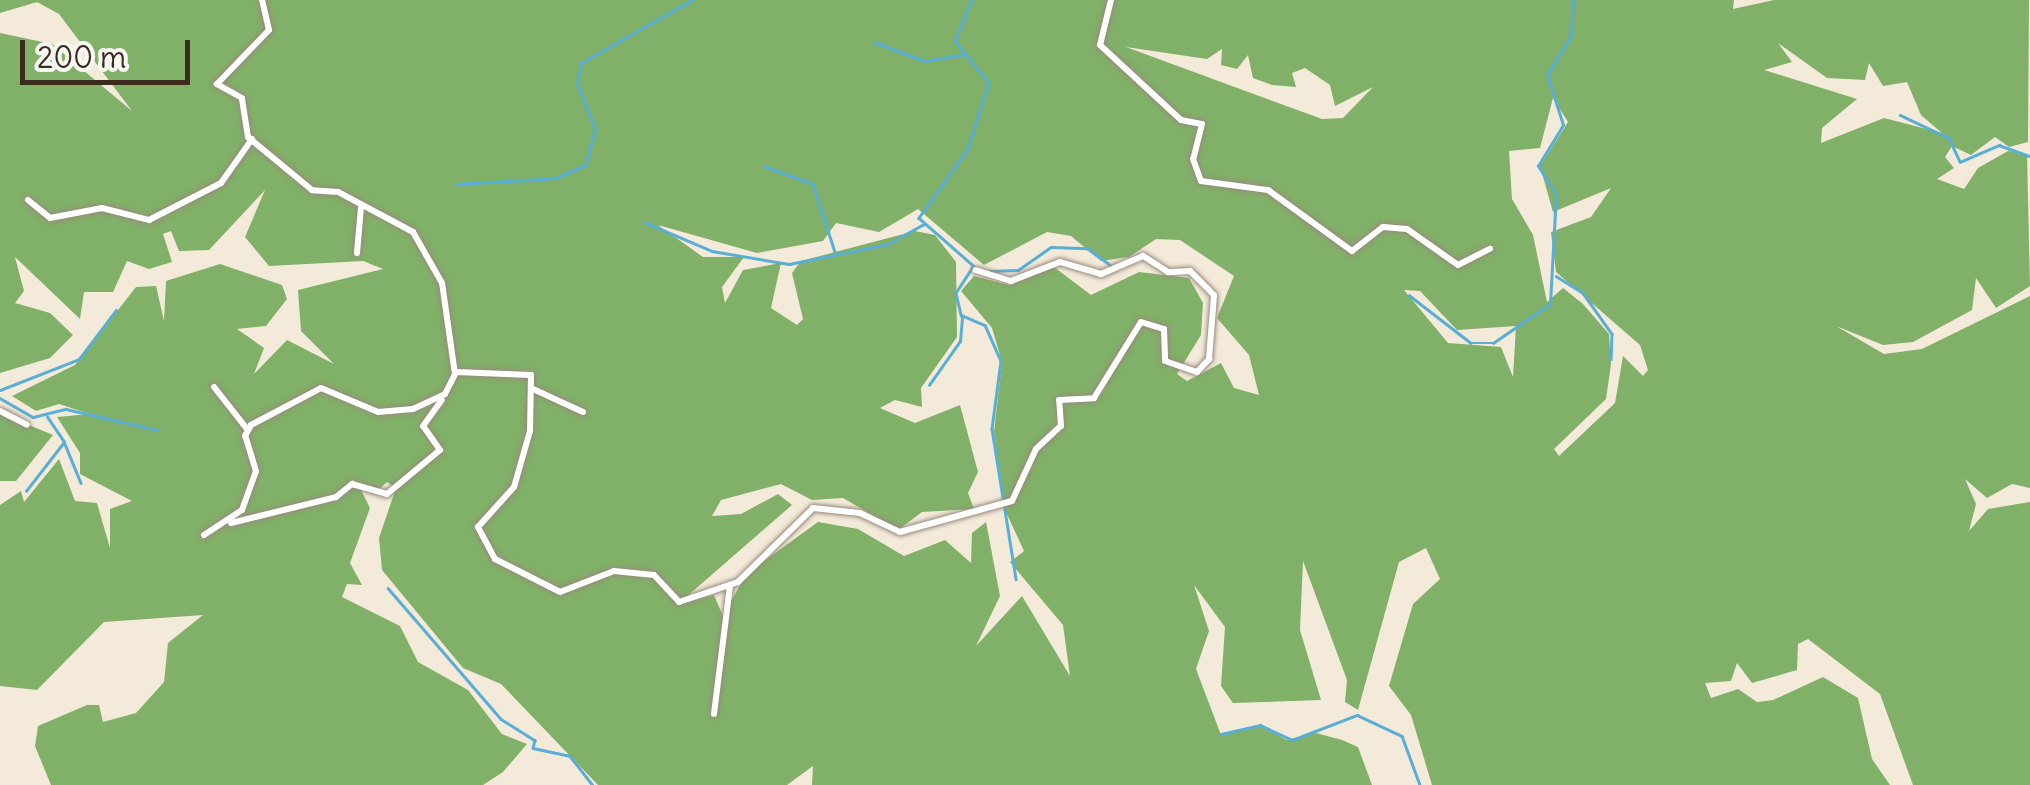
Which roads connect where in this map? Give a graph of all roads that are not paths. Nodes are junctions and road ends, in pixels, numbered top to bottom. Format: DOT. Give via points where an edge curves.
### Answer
graph roads {
  1 [pos="262,0"];
  2 [pos="1112,0"];
  3 [pos="252,139"];
  4 [pos="28,200"];
  5 [pos="361,207"];
  6 [pos="1490,249"];
  7 [pos="358,253"];
  8 [pos="976,270"];
  9 [pos="456,372"];
  10 [pos="214,388"];
  11 [pos="532,388"];
  12 [pos="445,394"];
  13 [pos="0,411"];
  14 [pos="583,412"];
  15 [pos="27,425"];
  16 [pos="247,429"];
  17 [pos="229,522"];
  18 [pos="204,535"];
  19 [pos="730,585"];
  20 [pos="714,714"];
  1 -- 3 [label="street" via="270,30 216,80 242,98"];
  2 -- 6 [label="street" via="1100,45 1181,120 1202,124 1193,159 1201,182 1268,190 1352,251 1383,227 1407,228 1458,265"];
  3 -- 4 [label="street" via="221,182 149,220 102,208 50,218"];
  3 -- 5 [label="street" via="312,190"];
  5 -- 7 [label="street"];
  5 -- 9 [label="street" via="397,218 417,238 442,284"];
  8 -- 19 [label="street" via="1011,281 1060,262 1101,274 1144,256 1168,272 1190,272 1214,294 1210,360 1197,372 1165,361 1166,333 1140,322 1094,398 1059,400 1060,426 1036,449 1012,501 900,532 860,513 813,508"];
  9 -- 11 [label="street" via="525,370"];
  9 -- 12 [label="street"];
  10 -- 16 [label="street"];
  11 -- 14 [label="street"];
  11 -- 19 [label="street" via="511,493 478,527 495,559 560,592 618,570 654,575 679,602 715,583"];
  12 -- 16 [label="street" via="382,412 320,388"];
  12 -- 17 [label="street" via="424,426 440,450 386,494 352,484 336,498"];
  13 -- 15 [label="street"];
  16 -- 17 [label="street" via="256,471"];
  17 -- 18 [label="street"];
  19 -- 20 [label="street"];
}
